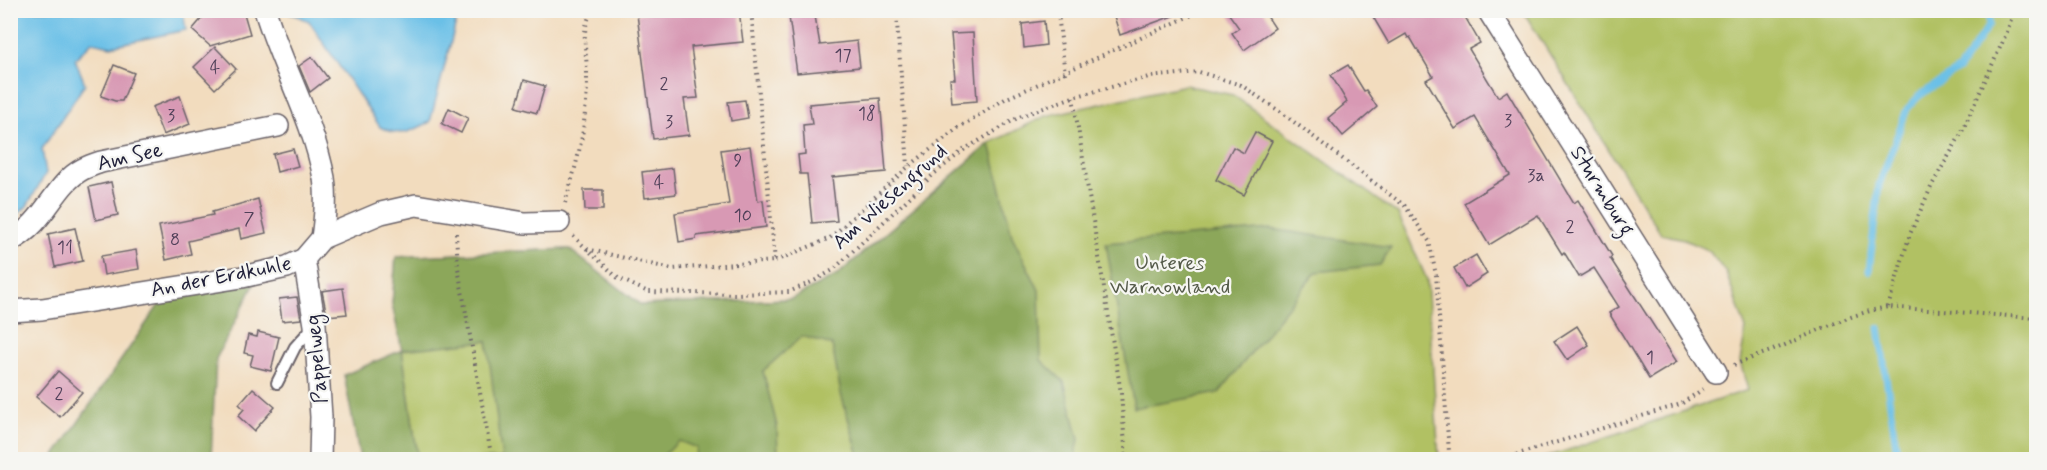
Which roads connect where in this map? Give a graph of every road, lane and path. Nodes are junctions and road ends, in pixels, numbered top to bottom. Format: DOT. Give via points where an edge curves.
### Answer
graph roads {
  1 [pos="265,10"];
  2 [pos="593,10"];
  3 [pos="751,10"];
  4 [pos="896,10"];
  5 [pos="1203,10"];
  6 [pos="1488,10"];
  7 [pos="2014,10"];
  8 [pos="1058,13"];
  9 [pos="1065,74"];
  10 [pos="1073,97"];
  11 [pos="278,126"];
  12 [pos="908,167"];
  13 [pos="454,211"];
  14 [pos="558,222"];
  15 [pos="322,238"];
  16 [pos="10,241"];
  17 [pos="586,248"];
  18 [pos="304,259"];
  19 [pos="776,261"];
  20 [pos="1888,307"];
  21 [pos="10,311"];
  22 [pos="2037,318"];
  23 [pos="315,325"];
  24 [pos="1716,372"];
  25 [pos="277,383"];
  26 [pos="320,459"];
  27 [pos="492,459"];
  28 [pos="1126,459"];
  29 [pos="1454,459"];
  30 [pos="1499,459"];
  1 -- 15 [label="street" via="324,178 326,209"];
  2 -- 14 [label="path" via="583,38 587,68 585,112 575,169"];
  3 -- 19 [label="path"];
  4 -- 12 [label="path"];
  5 -- 9 [label="path, Am Wiesengrund"];
  6 -- 24 [label="street, Sturmburg"];
  7 -- 20 [label="path" via="1961,134 1910,234"];
  8 -- 9 [label="path"];
  9 -- 12 [label="path, Am Wiesengrund" via="1005,99 958,128"];
  10 -- 17 [label="path, Am Wiesengrund" via="1019,117 964,149 833,270 789,292 648,292 618,278"];
  10 -- 28 [label="path" via="1121,393"];
  10 -- 29 [label="path, Am Wiesengrund" via="1149,77 1198,72 1241,86 1405,206 1429,241 1436,275 1449,452"];
  11 -- 16 [label="street, Am See" via="82,169 66,183 39,220"];
  12 -- 19 [label="path, Am Wiesengrund" via="830,238"];
  13 -- 14 [label="street, An der Erdkuhle" via="525,223"];
  13 -- 15 [label="street, An der Erdkuhle" via="416,205 381,213"];
  13 -- 27 [label="path" via="458,268"];
  14 -- 17 [label="path, Am Wiesengrund"];
  15 -- 18 [label="street, An der Erdkuhle"];
  17 -- 19 [label="path, Am Wiesengrund" via="672,269"];
  18 -- 21 [label="street, An der Erdkuhle" via="242,277"];
  18 -- 23 [label="street, Pappelweg"];
  20 -- 22 [label="path"];
  20 -- 24 [label="path" via="1818,329"];
  23 -- 25 [label="lane" via="295,347"];
  23 -- 26 [label="street, Pappelweg"];
  24 -- 30 [label="path" via="1704,390 1681,404"];
}
